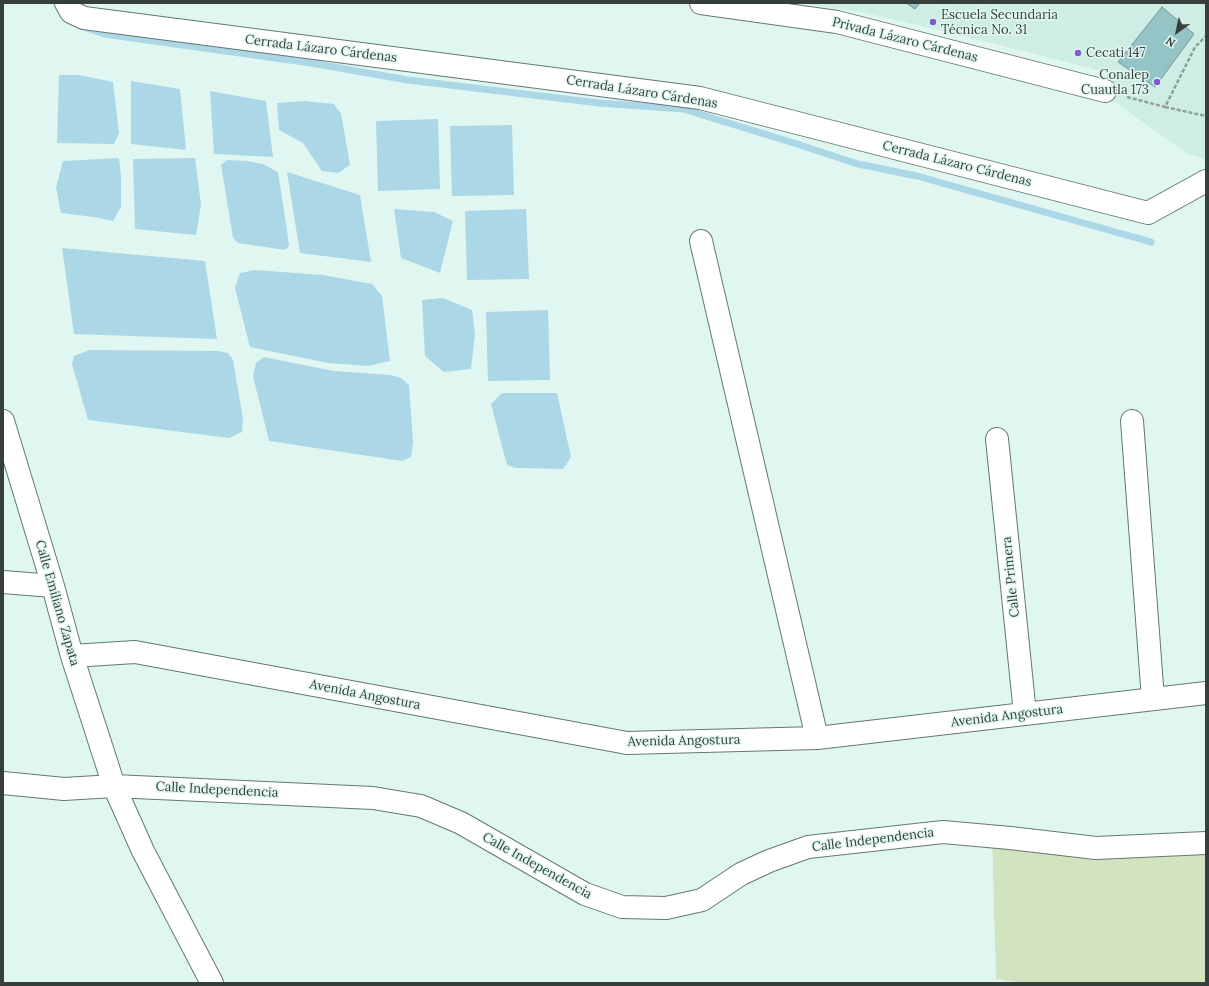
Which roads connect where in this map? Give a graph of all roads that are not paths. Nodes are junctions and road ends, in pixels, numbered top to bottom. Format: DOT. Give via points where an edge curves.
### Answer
graph roads {
  1 [pos="66,3"];
  2 [pos="701,3"];
  3 [pos="1105,91"];
  4 [pos="1206,181"];
  5 [pos="701,241"];
  6 [pos="3,420"];
  7 [pos="1132,421"];
  8 [pos="997,440"];
  9 [pos="3,582"];
  10 [pos="53,586"];
  11 [pos="72,656"];
  12 [pos="1206,693"];
  13 [pos="1153,699"];
  14 [pos="1025,714"];
  15 [pos="817,738"];
  16 [pos="3,783"];
  17 [pos="114,786"];
  18 [pos="1206,843"];
  19 [pos="212,983"];
  1 -- 4 [label="street, Cerrada Lázaro Cárdenas" via="71,12 84,18 700,98 1148,213"];
  2 -- 3 [label="street, Privada Lázaro Cárdenas" via="837,22"];
  5 -- 15 [label="street"];
  6 -- 10 [label="street, Calle Emiliano Zapata"];
  7 -- 13 [label="street"];
  8 -- 14 [label="street, Calle Primera"];
  9 -- 10 [label="street"];
  10 -- 11 [label="street, Calle Emiliano Zapata"];
  11 -- 15 [label="street, Avenida Angostura" via="135,652 627,743"];
  11 -- 17 [label="street, Calle Emiliano Zapata"];
  12 -- 13 [label="street, Avenida Angostura"];
  13 -- 14 [label="street, Avenida Angostura"];
  14 -- 15 [label="street, Avenida Angostura"];
  16 -- 17 [label="street, Calle Independencia" via="64,789"];
  17 -- 18 [label="street, Calle Independencia" via="374,798 421,806 461,823 584,894 622,907 666,908 702,900 741,874 808,847 943,832 1096,848"];
  17 -- 19 [label="street, Calle Emiliano Zapata" via="143,851"];
}
